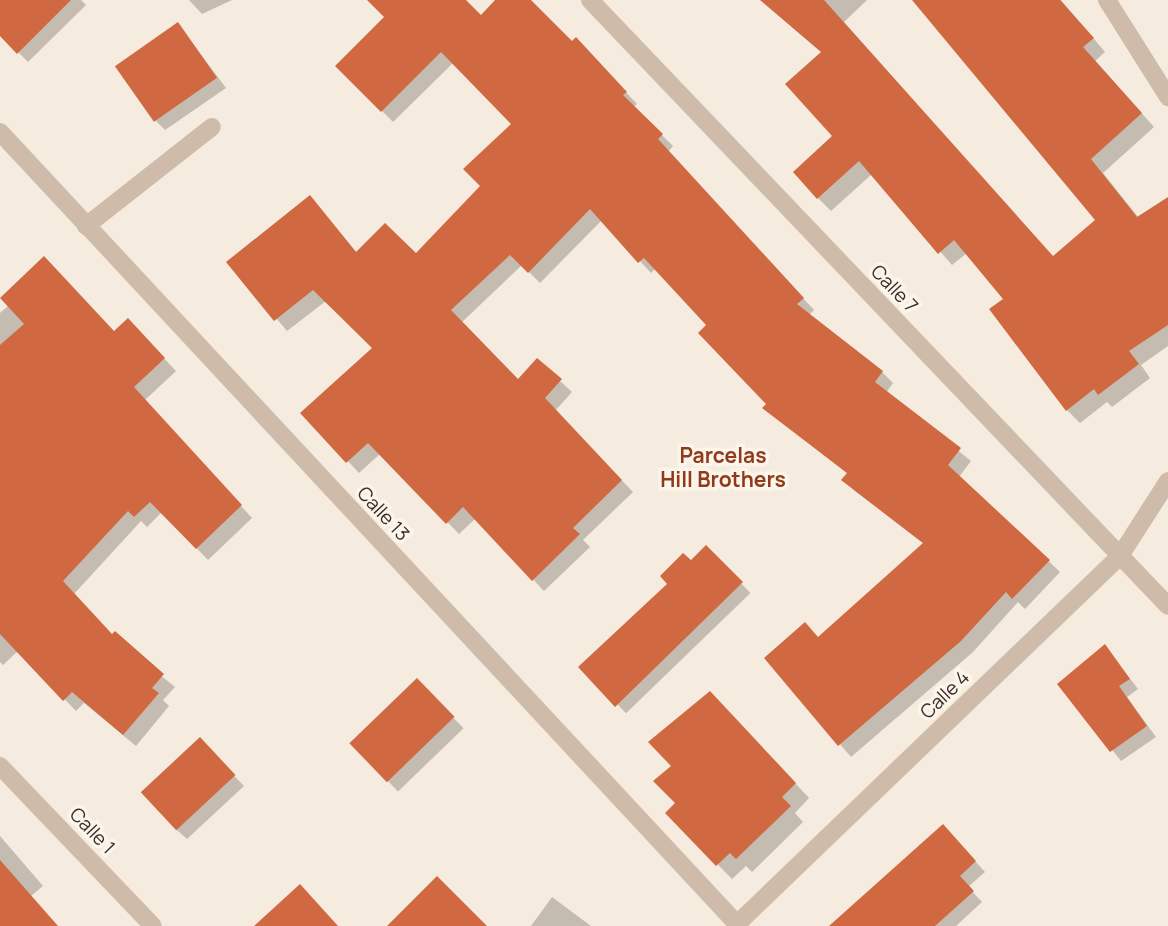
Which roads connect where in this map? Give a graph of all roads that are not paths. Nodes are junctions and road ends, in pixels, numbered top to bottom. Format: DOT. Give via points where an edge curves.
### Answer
graph roads {
  1 [pos="590,0"];
  2 [pos="1107,0"];
  3 [pos="1168,97"];
  4 [pos="212,127"];
  5 [pos="0,132"];
  6 [pos="86,226"];
  7 [pos="1168,481"];
  8 [pos="1120,556"];
  9 [pos="1168,606"];
  10 [pos="0,766"];
  11 [pos="736,925"];
  12 [pos="153,926"];
  1 -- 8 [label="street, Calle 7"];
  2 -- 3 [label="street"];
  4 -- 6 [label="street"];
  5 -- 6 [label="street, Calle 13"];
  6 -- 11 [label="street, Calle 13"];
  7 -- 8 [label="street, Calle 4"];
  8 -- 9 [label="street, Calle 7"];
  8 -- 11 [label="street, Calle 4"];
  10 -- 12 [label="street, Calle 1"];
}
